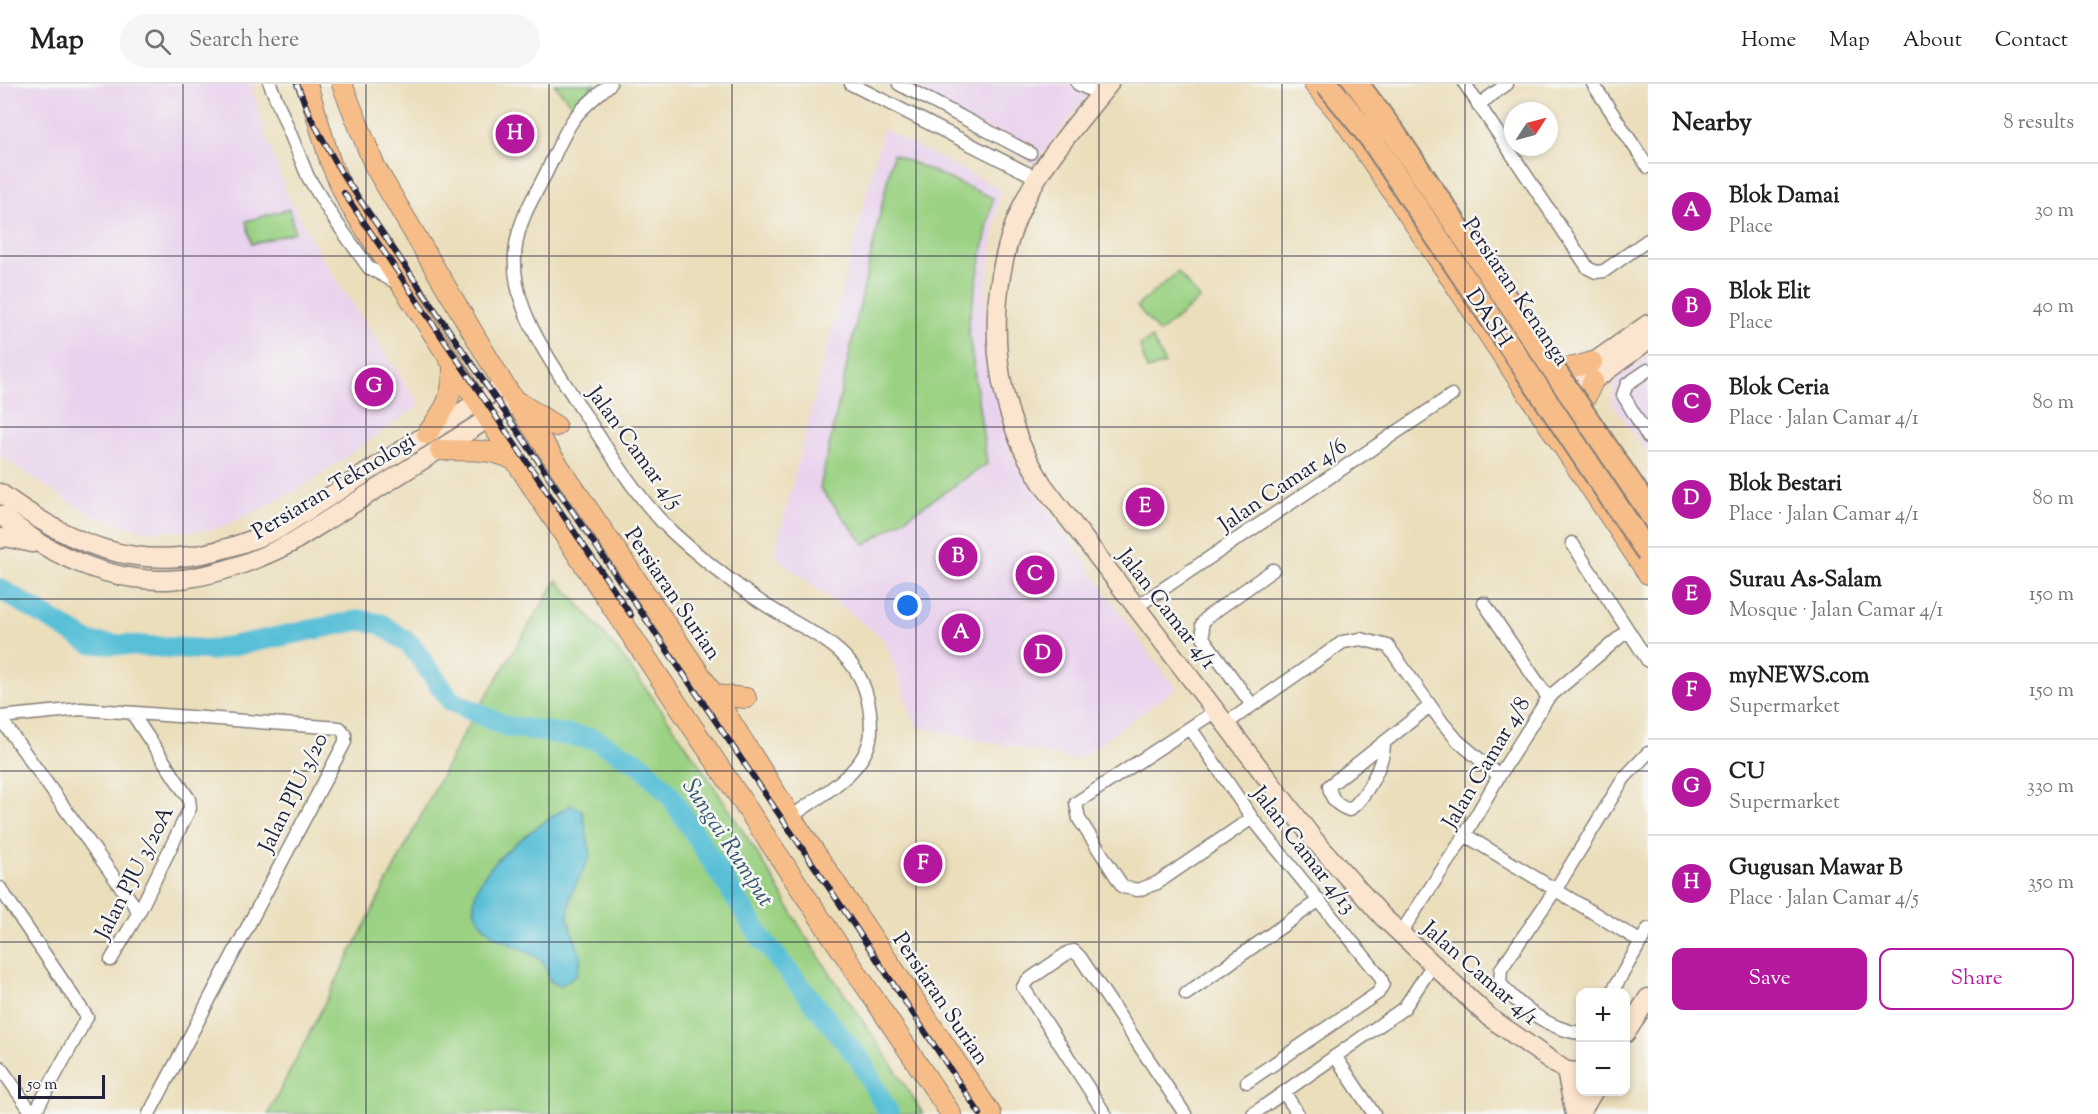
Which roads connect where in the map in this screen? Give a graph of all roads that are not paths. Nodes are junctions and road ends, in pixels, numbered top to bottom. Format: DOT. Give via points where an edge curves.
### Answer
graph roads {
  1 [pos="270,84"];
  2 [pos="307,84"];
  3 [pos="342,84"];
  4 [pos="610,84"];
  5 [pos="850,84"];
  6 [pos="899,84"];
  7 [pos="1078,84"];
  8 [pos="1314,84"];
  9 [pos="1327,84"];
  10 [pos="1343,84"];
  11 [pos="1357,84"];
  12 [pos="1465,84"];
  13 [pos="1507,84"];
  14 [pos="1593,84"];
  15 [pos="1104,90"];
  16 [pos="1478,105"];
  17 [pos="1030,153"];
  18 [pos="1648,167"];
  19 [pos="1037,178"];
  20 [pos="1416,226"];
  21 [pos="1648,240"];
  22 [pos="402,286"];
  23 [pos="1489,291"];
  24 [pos="1648,324"];
  25 [pos="1648,340"];
  26 [pos="453,363"];
  27 [pos="1648,370"];
  28 [pos="1593,372"];
  29 [pos="504,385"];
  30 [pos="1452,395"];
  31 [pos="1556,398"];
  32 [pos="516,401"];
  33 [pos="477,402"];
  34 [pos="488,419"];
  35 [pos="556,426"];
  36 [pos="427,434"];
  37 [pos="1648,437"];
  38 [pos="440,450"];
  39 [pos="517,462"];
  40 [pos="1611,474"];
  41 [pos="2,506"];
  42 [pos="1648,509"];
  43 [pos="1648,528"];
  44 [pos="0,539"];
  45 [pos="1572,543"];
  46 [pos="48,549"];
  47 [pos="1648,553"];
  48 [pos="1648,568"];
  49 [pos="1273,570"];
  50 [pos="1648,574"];
  51 [pos="1484,603"];
  52 [pos="1136,607"];
  53 [pos="1627,631"];
  54 [pos="1648,660"];
  55 [pos="714,695"];
  56 [pos="746,698"];
  57 [pos="1548,698"];
  58 [pos="1252,705"];
  59 [pos="1430,706"];
  60 [pos="132,713"];
  61 [pos="0,717"];
  62 [pos="1222,717"];
  63 [pos="1191,729"];
  64 [pos="1384,745"];
  65 [pos="1648,753"];
  66 [pos="1499,776"];
  67 [pos="791,817"];
  68 [pos="1252,818"];
  69 [pos="1466,835"];
  70 [pos="0,888"];
  71 [pos="1556,889"];
  72 [pos="1318,902"];
  73 [pos="139,912"];
  74 [pos="1648,929"];
  75 [pos="1400,934"];
  76 [pos="1641,941"];
  77 [pos="111,960"];
  78 [pos="1432,966"];
  79 [pos="1615,988"];
  80 [pos="1186,994"];
  81 [pos="1648,998"];
  82 [pos="1630,1027"];
  83 [pos="1576,1032"];
  84 [pos="1335,1056"];
  85 [pos="0,1067"];
  86 [pos="1573,1071"];
  87 [pos="1247,1082"];
  88 [pos="1284,1092"];
  89 [pos="1591,1096"];
  90 [pos="1574,1106"];
  91 [pos="33,1114"];
  92 [pos="149,1114"];
  93 [pos="951,1114"];
  94 [pos="991,1114"];
  95 [pos="1106,1114"];
  96 [pos="1185,1114"];
  97 [pos="1253,1114"];
  98 [pos="1298,1114"];
  99 [pos="1374,1114"];
  100 [pos="1561,1114"];
  101 [pos="1580,1114"];
  1 -- 22 [label="street" via="308,177 334,219 369,268"];
  2 -- 22 [label="main road" via="330,161 348,202"];
  3 -- 29 [label="main road, Persiaran Surian" via="375,167"];
  4 -- 67 [label="street, Jalan Camar 4/5" via="573,119 522,221 514,271 520,301 534,334 605,445 669,529 761,602 824,637 856,670 868,704 871,732 865,752 853,769"];
  5 -- 19 [label="street"];
  6 -- 17 [label="street"];
  7 -- 15 [label="street"];
  8 -- 20 [label="main road"];
  9 -- 47 [label="highway, DASH, bridge" via="1370,137"];
  10 -- 23 [label="main road, Persiaran Kenanga"];
  11 -- 42 [label="highway, DASH, bridge"];
  12 -- 16 [label="street"];
  13 -- 16 [label="street"];
  14 -- 18 [label="street"];
  15 -- 19 [label="street, Jalan Camar 4/1"];
  16 -- 21 [label="street" via="1588,268 1604,271"];
  19 -- 52 [label="street, Jalan Camar 4/1" via="1009,238 998,295 995,345 1002,387 1016,433 1043,485"];
  20 -- 31 [label="main road" via="1532,385"];
  20 -- 50 [label="main road"];
  22 -- 26 [label="main road"];
  23 -- 28 [label="main road" via="1546,362 1559,368"];
  23 -- 31 [label="main road, Persiaran Kenanga"];
  24 -- 28 [label="street"];
  25 -- 28 [label="street"];
  26 -- 33 [label="main road"];
  26 -- 36 [label="main road" via="448,404"];
  27 -- 37 [label="street" via="1627,384 1623,395"];
  28 -- 31 [label="street"];
  28 -- 40 [label="main road" via="1582,405"];
  29 -- 32 [label="main road, Persiaran Surian"];
  29 -- 33 [label="street, Persiaran Teknologi"];
  30 -- 52 [label="street, Jalan Camar 4/6"];
  31 -- 40 [label="main road, Persiaran Kenanga"];
  31 -- 48 [label="main road" via="1556,421"];
  32 -- 34 [label="street, Persiaran Teknologi"];
  32 -- 35 [label="main road"];
  32 -- 55 [label="main road, Persiaran Surian"];
  33 -- 34 [label="main road"];
  33 -- 36 [label="street, Persiaran Teknologi"];
  34 -- 38 [label="street, Persiaran Teknologi"];
  34 -- 39 [label="main road"];
  36 -- 41 [label="street, Persiaran Teknologi" via="280,528 211,553 164,559 119,555 68,537"];
  38 -- 39 [label="main road" via="488,451 505,454"];
  38 -- 46 [label="street, Persiaran Teknologi" via="291,543 213,575 165,581 128,579 94,570"];
  39 -- 93 [label="main road"];
  40 -- 43 [label="main road, Persiaran Kenanga"];
  41 -- 46 [label="street, Persiaran Teknologi"];
  44 -- 46 [label="street" via="21,539"];
  45 -- 53 [label="street"];
  49 -- 58 [label="street" via="1202,624 1204,639"];
  51 -- 57 [label="street"];
  52 -- 62 [label="street, Jalan Camar 4/1"];
  53 -- 54 [label="street"];
  53 -- 57 [label="street, Jalan Camar 4/8"];
  55 -- 56 [label="main road"];
  55 -- 67 [label="main road, Persiaran Surian"];
  57 -- 66 [label="street, Jalan Camar 4/8"];
  58 -- 59 [label="street" via="1343,642 1361,639 1388,646"];
  58 -- 62 [label="street"];
  59 -- 64 [label="street"];
  59 -- 66 [label="street" via="1458,741"];
  60 -- 61 [label="street, Jalan PJU 3/20" via="81,709"];
  60 -- 73 [label="street, Jalan PJU 3/20A" via="189,799 190,808"];
  60 -- 92 [label="street, Jalan PJU 3/20" via="340,729 345,734 345,742"];
  61 -- 73 [label="street"];
  62 -- 63 [label="street"];
  62 -- 75 [label="street, Jalan Camar 4/1" via="1315,841"];
  63 -- 68 [label="street, Jalan Camar 4/13"];
  63 -- 68 [label="street" via="1076,803 1079,819 1117,879 1132,890 1156,884"];
  64 -- 64 [label="street" via="1329,786 1330,797 1340,807 1348,810 1357,803 1382,761"];
  65 -- 71 [label="street" via="1624,778"];
  66 -- 69 [label="street, Jalan Camar 4/8"];
  67 -- 94 [label="main road, Persiaran Surian"];
  68 -- 72 [label="street, Jalan Camar 4/13"];
  69 -- 71 [label="street"];
  69 -- 75 [label="street, Jalan Camar 4/8"];
  70 -- 91 [label="street" via="87,1017"];
  71 -- 76 [label="street"];
  71 -- 83 [label="street" via="1501,969 1500,983 1559,1029"];
  72 -- 80 [label="street"];
  72 -- 87 [label="street, Jalan Camar 4/13" via="1383,984 1378,993"];
  73 -- 77 [label="street, Jalan PJU 3/20A"];
  74 -- 76 [label="street"];
  75 -- 78 [label="street, Jalan Camar 4/1"];
  76 -- 79 [label="street"];
  78 -- 84 [label="street" via="1404,1008"];
  78 -- 86 [label="street, Jalan Camar 4/1" via="1489,1017"];
  81 -- 82 [label="street"];
  84 -- 88 [label="street"];
  84 -- 99 [label="street"];
  85 -- 91 [label="street"];
  86 -- 90 [label="street, Jalan Camar 4/1"];
  88 -- 97 [label="street"];
  88 -- 98 [label="street"];
  89 -- 101 [label="street"];
  90 -- 100 [label="street"];
  95 -- 96 [label="street" via="1023,987 1069,952 1080,957"];
}
